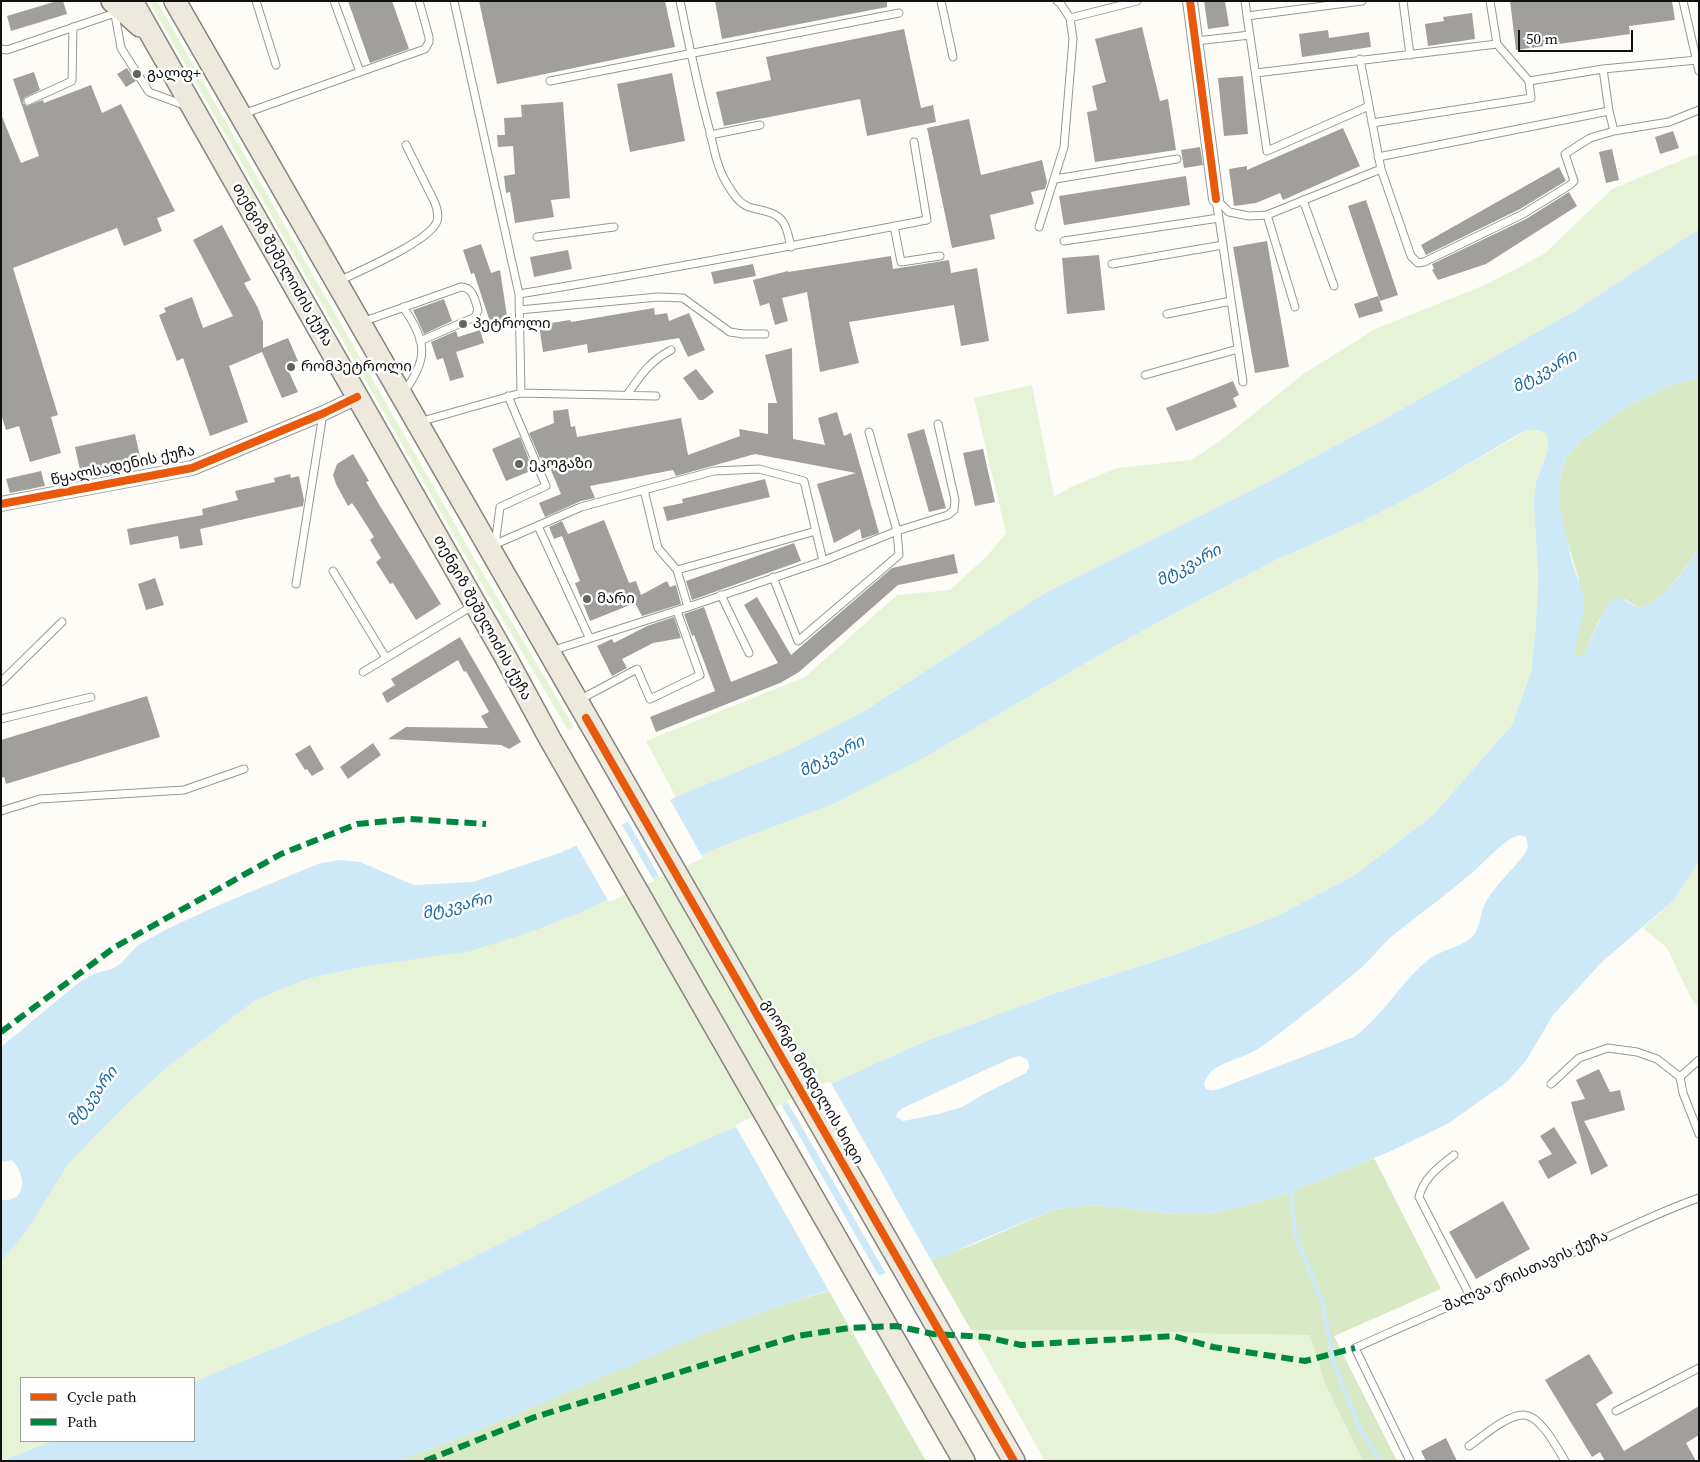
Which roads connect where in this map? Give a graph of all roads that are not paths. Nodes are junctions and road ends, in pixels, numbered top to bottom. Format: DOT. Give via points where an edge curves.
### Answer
graph roads {
  1 [pos="132,1"];
  2 [pos="175,1"];
  3 [pos="256,1"];
  4 [pos="334,1"];
  5 [pos="419,1"];
  6 [pos="454,1"];
  7 [pos="680,1"];
  8 [pos="941,1"];
  9 [pos="1057,1"];
  10 [pos="1136,1"];
  11 [pos="1190,1"];
  12 [pos="1245,1"];
  13 [pos="1362,1"];
  14 [pos="1403,1"];
  15 [pos="1490,1"];
  16 [pos="1683,1"];
  17 [pos="113,5"];
  18 [pos="899,13"];
  19 [pos="1247,16"];
  20 [pos="1070,18"];
  21 [pos="73,27"];
  22 [pos="1250,35"];
  23 [pos="153,39"];
  24 [pos="1196,41"];
  25 [pos="1497,44"];
  26 [pos="1,49"];
  27 [pos="691,54"];
  28 [pos="1410,55"];
  29 [pos="953,57"];
  30 [pos="1360,59"];
  31 [pos="1696,60"];
  32 [pos="276,65"];
  33 [pos="1602,69"];
  34 [pos="1699,71"];
  35 [pos="360,72"];
  36 [pos="1256,73"];
  37 [pos="550,81"];
  38 [pos="1529,81"];
  39 [pos="28,101"];
  40 [pos="1369,106"];
  41 [pos="193,108"];
  42 [pos="1699,110"];
  43 [pos="1608,112"];
  44 [pos="240,115"];
  45 [pos="1372,123"];
  46 [pos="760,125"];
  47 [pos="1614,131"];
  48 [pos="710,135"];
  49 [pos="914,142"];
  50 [pos="406,145"];
  51 [pos="1378,157"];
  52 [pos="1177,159"];
  53 [pos="1380,169"];
  54 [pos="1055,179"];
  55 [pos="1216,200"];
  56 [pos="1303,200"];
  57 [pos="1267,215"];
  58 [pos="1219,218"];
  59 [pos="894,226"];
  60 [pos="1039,226"];
  61 [pos="614,227"];
  62 [pos="537,237"];
  63 [pos="1064,241"];
  64 [pos="1223,245"];
  65 [pos="791,247"];
  66 [pos="940,256"];
  67 [pos="1112,264"];
  68 [pos="337,282"];
  69 [pos="1334,286"];
  70 [pos="519,294"];
  71 [pos="1231,301"];
  72 [pos="402,306"];
  73 [pos="1295,307"];
  74 [pos="519,310"];
  75 [pos="1167,314"];
  76 [pos="360,323"];
  77 [pos="765,334"];
  78 [pos="420,341"];
  79 [pos="1238,349"];
  80 [pos="671,350"];
  81 [pos="1145,375"];
  82 [pos="1243,382"];
  83 [pos="521,393"];
  84 [pos="626,395"];
  85 [pos="402,396"];
  86 [pos="508,396"];
  87 [pos="656,396"];
  88 [pos="357,397"];
  89 [pos="324,413"];
  90 [pos="417,422"];
  91 [pos="938,424"];
  92 [pos="869,432"];
  93 [pos="644,490"];
  94 [pos="1,504"];
  95 [pos="538,526"];
  96 [pos="897,530"];
  97 [pos="816,531"];
  98 [pos="492,546"];
  99 [pos="823,561"];
  100 [pos="333,570"];
  101 [pos="677,570"];
  102 [pos="773,577"];
  103 [pos="296,584"];
  104 [pos="722,596"];
  105 [pos="475,604"];
  106 [pos="688,607"];
  107 [pos="677,611"];
  108 [pos="62,622"];
  109 [pos="589,638"];
  110 [pos="548,652"];
  111 [pos="749,653"];
  112 [pos="386,658"];
  113 [pos="363,672"];
  114 [pos="1,682"];
  115 [pos="92,697"];
  116 [pos="582,709"];
  117 [pos="1,719"];
  118 [pos="244,770"];
  119 [pos="1,811"];
  120 [pos="1699,1060"];
  121 [pos="1680,1076"];
  122 [pos="1551,1084"];
  123 [pos="1699,1134"];
  124 [pos="1454,1155"];
  125 [pos="1699,1198"];
  126 [pos="1470,1296"];
  127 [pos="1699,1368"];
  128 [pos="1616,1411"];
  129 [pos="1469,1446"];
  130 [pos="964,1461"];
  131 [pos="1014,1461"];
  132 [pos="1410,1461"];
  133 [pos="1565,1461"];
  1 -- 23 [label="main road, თენგიზ შეშელიძის ქუჩა"];
  2 -- 44 [label="main road"];
  3 -- 32 [label="lane"];
  4 -- 35 [label="lane"];
  5 -- 35 [label="lane" via="430,37 425,49"];
  6 -- 70 [label="lane"];
  7 -- 27 [label="lane"];
  8 -- 29 [label="lane"];
  9 -- 20 [label="lane"];
  10 -- 20 [label="lane"];
  11 -- 24 [label="street"];
  12 -- 19 [label="lane"];
  13 -- 19 [label="lane"];
  14 -- 28 [label="lane"];
  15 -- 25 [label="lane"];
  16 -- 31 [label="lane"];
  17 -- 21 [label="lane"];
  17 -- 23 [label="main road"];
  17 -- 41 [label="lane" via="121,48 149,92"];
  18 -- 27 [label="lane"];
  19 -- 22 [label="lane"];
  20 -- 54 [label="lane" via="1073,39 1064,147"];
  21 -- 26 [label="lane" via="7,50"];
  21 -- 39 [label="lane" via="72,81"];
  22 -- 24 [label="lane"];
  22 -- 36 [label="lane"];
  23 -- 41 [label="main road, თენგიზ შეშელიძის ქუჩა"];
  24 -- 55 [label="street"];
  25 -- 28 [label="lane"];
  25 -- 38 [label="lane"];
  27 -- 37 [label="lane"];
  27 -- 48 [label="lane"];
  28 -- 30 [label="lane"];
  30 -- 36 [label="lane"];
  30 -- 40 [label="lane"];
  31 -- 33 [label="lane"];
  31 -- 34 [label="lane"];
  33 -- 38 [label="lane"];
  33 -- 43 [label="lane"];
  35 -- 44 [label="lane"];
  36 -- 40 [label="lane" via="1267,151"];
  38 -- 45 [label="lane" via="1531,98"];
  40 -- 45 [label="lane"];
  41 -- 88 [label="main road, თენგიზ შეშელიძის ქუჩა"];
  42 -- 47 [label="lane" via="1669,122"];
  43 -- 47 [label="lane"];
  43 -- 51 [label="lane"];
  44 -- 68 [label="main road"];
  45 -- 51 [label="lane"];
  46 -- 48 [label="lane"];
  47 -- 53 [label="lane" via="1590,138 1566,152 1574,181 1570,185 1523,214 1418,263 1411,256"];
  48 -- 65 [label="lane" via="719,167 733,194 748,206 780,218 785,224"];
  49 -- 59 [label="lane" via="927,220"];
  50 -- 68 [label="lane" via="435,202 437,222 419,241"];
  51 -- 53 [label="lane"];
  52 -- 54 [label="lane"];
  53 -- 56 [label="lane"];
  54 -- 60 [label="lane"];
  55 -- 57 [label="lane" via="1229,212"];
  55 -- 58 [label="lane"];
  56 -- 57 [label="lane"];
  56 -- 69 [label="lane"];
  57 -- 73 [label="lane"];
  58 -- 63 [label="lane"];
  58 -- 64 [label="lane"];
  59 -- 65 [label="lane"];
  59 -- 66 [label="lane" via="901,262"];
  61 -- 62 [label="lane"];
  64 -- 67 [label="lane"];
  64 -- 71 [label="lane"];
  65 -- 70 [label="lane"];
  68 -- 76 [label="main road"];
  70 -- 74 [label="lane"];
  71 -- 75 [label="lane"];
  71 -- 79 [label="lane"];
  72 -- 76 [label="lane"];
  72 -- 78 [label="lane" via="414,323"];
  72 -- 78 [label="lane" via="461,286 472,291 478,310 475,317"];
  74 -- 77 [label="lane" via="658,297 683,298 730,332"];
  74 -- 83 [label="lane"];
  76 -- 85 [label="main road"];
  78 -- 85 [label="lane" via="422,356 416,375"];
  79 -- 81 [label="lane"];
  79 -- 82 [label="lane"];
  80 -- 84 [label="lane" via="656,358"];
  83 -- 84 [label="lane"];
  83 -- 86 [label="lane"];
  84 -- 87 [label="lane"];
  85 -- 90 [label="main road"];
  86 -- 90 [label="lane"];
  86 -- 98 [label="lane" via="546,486 500,507"];
  88 -- 89 [label="street, წყალსადენის ქუჩა"];
  88 -- 105 [label="main road, თენგიზ შეშელიძის ქუჩა"];
  89 -- 94 [label="street, წყალსადენის ქუჩა" via="192,468"];
  89 -- 103 [label="lane"];
  90 -- 98 [label="main road"];
  91 -- 96 [label="lane" via="954,493 954,510 937,519"];
  92 -- 96 [label="lane"];
  93 -- 95 [label="lane" via="582,506"];
  93 -- 97 [label="lane" via="714,471 759,469 804,481"];
  93 -- 101 [label="lane" via="658,548"];
  95 -- 98 [label="lane"];
  95 -- 109 [label="lane"];
  96 -- 99 [label="lane"];
  96 -- 102 [label="lane" via="899,555 798,641"];
  97 -- 99 [label="lane"];
  97 -- 101 [label="lane"];
  98 -- 110 [label="main road"];
  99 -- 102 [label="lane"];
  100 -- 112 [label="lane"];
  101 -- 106 [label="lane"];
  102 -- 104 [label="lane"];
  104 -- 106 [label="lane"];
  104 -- 111 [label="lane"];
  105 -- 112 [label="lane"];
  105 -- 130 [label="main road, თენგიზ შეშელიძის ქუჩა"];
  106 -- 107 [label="lane"];
  107 -- 109 [label="lane"];
  107 -- 116 [label="lane" via="700,675 650,699 638,669"];
  108 -- 114 [label="lane"];
  109 -- 110 [label="lane"];
  110 -- 116 [label="main road"];
  112 -- 113 [label="lane"];
  115 -- 117 [label="lane"];
  116 -- 131 [label="main road, გიორგი მინდელის ხიდი"];
  118 -- 119 [label="lane" via="184,790 40,799"];
  120 -- 121 [label="lane"];
  121 -- 122 [label="lane" via="1650,1057 1608,1048 1579,1058"];
  121 -- 123 [label="lane"];
  124 -- 126 [label="lane" via="1429,1176 1419,1197"];
  125 -- 126 [label="lane, შალვა ერისთავის ქუჩა" via="1666,1209"];
  126 -- 132 [label="lane, შალვა ერისთავის ქუჩა" via="1355,1348"];
  127 -- 128 [label="lane"];
  129 -- 133 [label="lane" via="1509,1419 1524,1415 1536,1420 1550,1435"];
}
